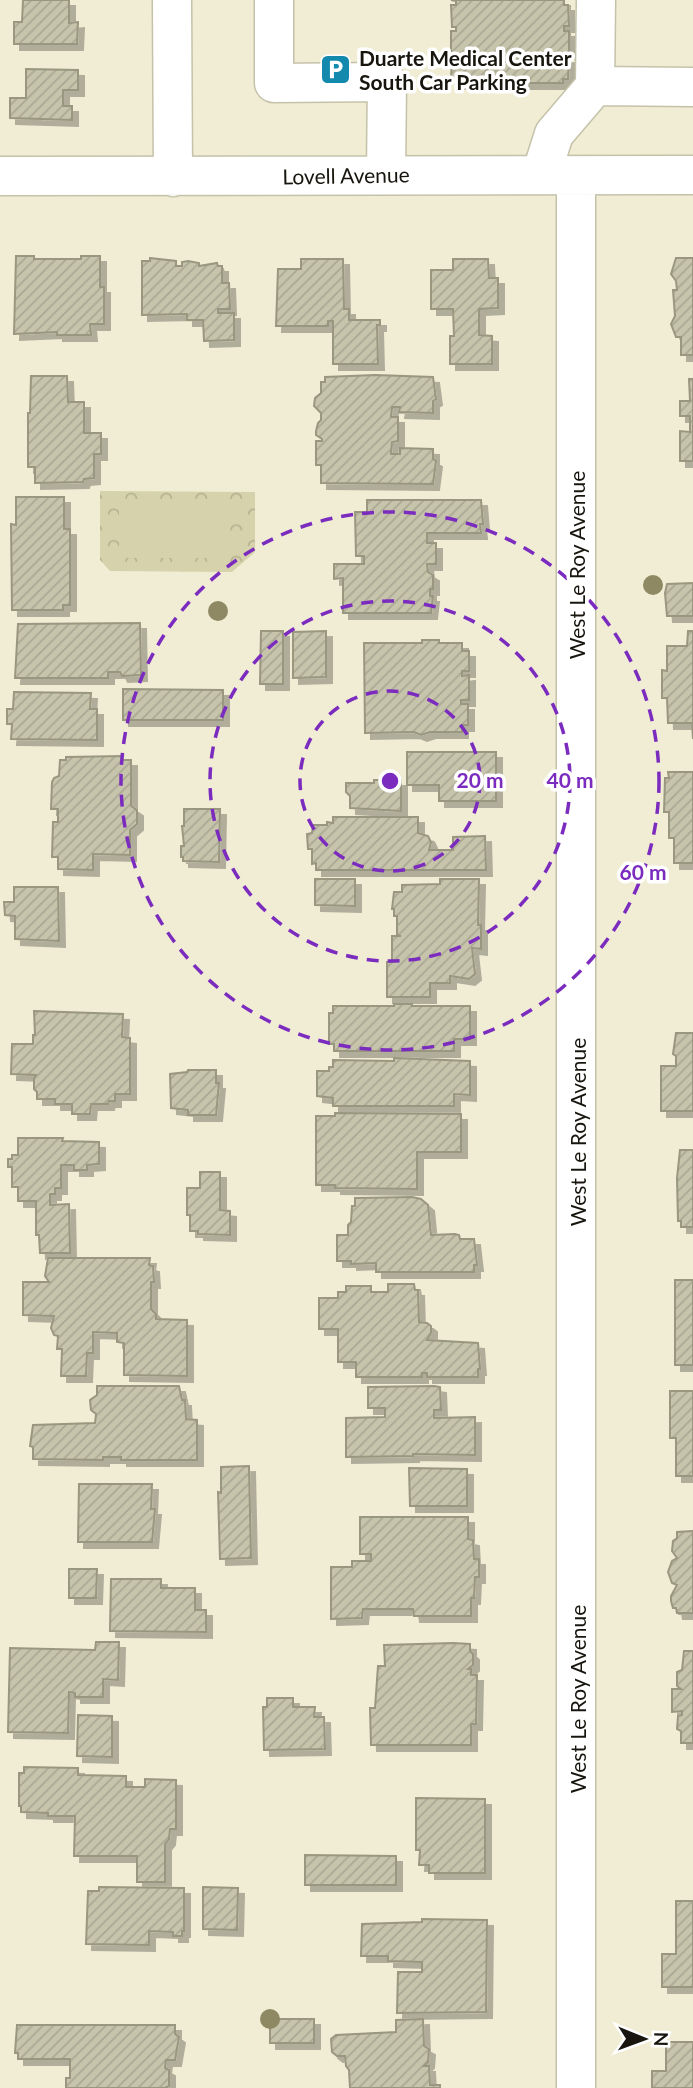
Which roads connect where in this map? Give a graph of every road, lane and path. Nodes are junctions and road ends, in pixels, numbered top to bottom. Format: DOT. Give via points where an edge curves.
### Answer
graph roads {
  1 [pos="172,0"];
  2 [pos="274,0"];
  3 [pos="596,0"];
  4 [pos="595,86"];
  5 [pos="693,87"];
  6 [pos="386,174"];
  7 [pos="558,175"];
  8 [pos="693,175"];
  9 [pos="0,176"];
  10 [pos="173,177"];
  11 [pos="576,2088"];
  1 -- 10 [label="street"];
  2 -- 6 [label="street" via="274,83 387,82"];
  3 -- 4 [label="street"];
  4 -- 5 [label="street"];
  4 -- 7 [label="street, West Le Roy Avenue" via="554,134"];
  6 -- 7 [label="street, Lovell Avenue"];
  6 -- 10 [label="street, Lovell Avenue"];
  7 -- 8 [label="street, Lovell Avenue"];
  7 -- 11 [label="street, West Le Roy Avenue"];
  9 -- 10 [label="street, Lovell Avenue"];
}
